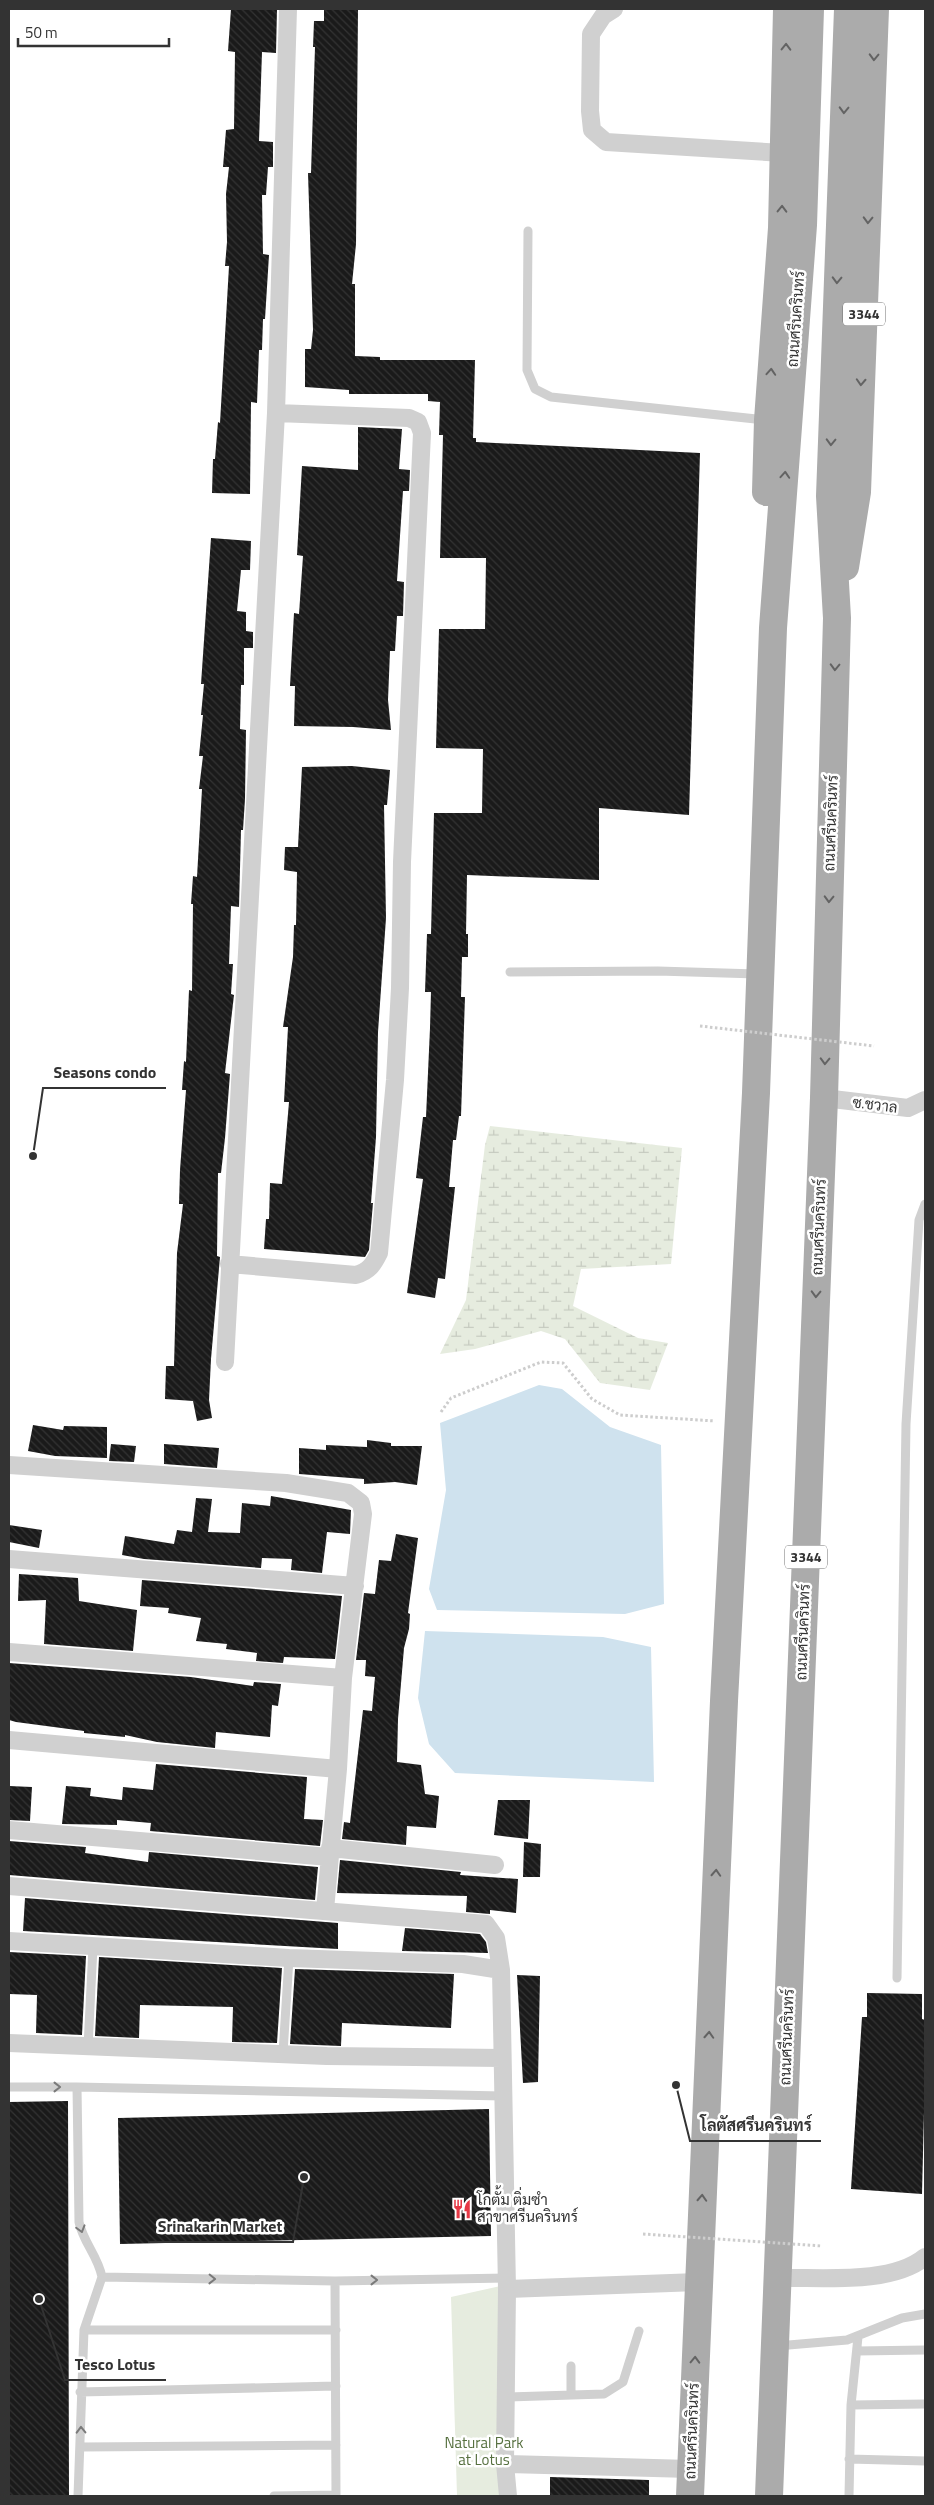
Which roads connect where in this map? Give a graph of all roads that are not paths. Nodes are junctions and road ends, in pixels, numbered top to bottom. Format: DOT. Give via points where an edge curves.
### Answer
graph roads {
  1 [pos="288,9"];
  2 [pos="614,9"];
  3 [pos="786,9"];
  4 [pos="810,9"];
  5 [pos="848,9"];
  6 [pos="875,9"];
  7 [pos="783,153"];
  8 [pos="528,231"];
  9 [pos="276,413"];
  10 [pos="768,420"];
  11 [pos="837,618"];
  12 [pos="773,628"];
  13 [pos="510,972"];
  14 [pos="760,974"];
  15 [pos="824,1098"];
  16 [pos="925,1100"];
  17 [pos="908,1108"];
  18 [pos="925,1115"];
  19 [pos="925,1204"];
  20 [pos="229,1264"];
  21 [pos="224,1362"];
  22 [pos="9,1465"];
  23 [pos="9,1559"];
  24 [pos="355,1586"];
  25 [pos="9,1652"];
  26 [pos="343,1678"];
  27 [pos="9,1740"];
  28 [pos="338,1769"];
  29 [pos="9,1830"];
  30 [pos="329,1852"];
  31 [pos="496,1865"];
  32 [pos="9,1886"];
  33 [pos="325,1910"];
  34 [pos="9,1941"];
  35 [pos="92,1947"];
  36 [pos="289,1958"];
  37 [pos="501,1970"];
  38 [pos="897,1978"];
  39 [pos="9,2043"];
  40 [pos="88,2047"];
  41 [pos="283,2053"];
  42 [pos="502,2058"];
  43 [pos="9,2086"];
  44 [pos="77,2087"];
  45 [pos="502,2096"];
  46 [pos="925,2256"];
  47 [pos="102,2277"];
  48 [pos="778,2278"];
  49 [pos="335,2281"];
  50 [pos="698,2282"];
  51 [pos="507,2283"];
  52 [pos="925,2314"];
  53 [pos="84,2330"];
  54 [pos="336,2330"];
  55 [pos="639,2331"];
  56 [pos="858,2337"];
  57 [pos="775,2346"];
  58 [pos="925,2350"];
  59 [pos="857,2351"];
  60 [pos="571,2366"];
  61 [pos="336,2386"];
  62 [pos="80,2392"];
  63 [pos="571,2394"];
  64 [pos="506,2397"];
  65 [pos="925,2404"];
  66 [pos="851,2405"];
  67 [pos="336,2445"];
  68 [pos="82,2447"];
  69 [pos="850,2459"];
  70 [pos="925,2460"];
  71 [pos="505,2464"];
  72 [pos="690,2469"];
  73 [pos="78,2496"];
  74 [pos="274,2496"];
  75 [pos="336,2496"];
  76 [pos="508,2496"];
  77 [pos="690,2496"];
  78 [pos="769,2496"];
  79 [pos="849,2496"];
  1 -- 9 [label="street"];
  2 -- 7 [label="street" via="603,16 591,34 592,130 606,142"];
  7 -- 3 [label="main road, ถนนศรีนครินทร์, one-way"];
  12 -- 4 [label="main road, ถนนศรีนครินทร์, one-way" via="803,225"];
  5 -- 11 [label="main road, ถนนศรีนครินทร์ / 3344, one-way" via="830,496"];
  6 -- 11 [label="main road, ถนนศรีนครินทร์ / 3344, one-way" via="857,492"];
  10 -- 7 [label="main road, ถนนศรีนครินทร์, one-way" via="782,228"];
  8 -- 10 [label="lane" via="527,370 536,389 551,397"];
  9 -- 20 [label="street"];
  9 -- 20 [label="street" via="408,418 418,422 422,434 395,1080 379,1253 372,1266 356,1275"];
  10 -- 12 [label="main road, ถนนศรีนครินทร์" via="765,512"];
  11 -- 15 [label="main road, ถนนศรีนครินทร์ / 3344, one-way"];
  12 -- 14 [label="main road, ถนนศรีนครินทร์"];
  13 -- 14 [label="lane"];
  50 -- 14 [label="main road, ถนนศรีนครินทร์, one-way"];
  15 -- 17 [label="street, ซ.ชวาล"];
  15 -- 48 [label="main road, ถนนศรีนครินทร์ / 3344, one-way"];
  16 -- 17 [label="street, ซ.ชวาล"];
  17 -- 18 [label="street"];
  19 -- 38 [label="lane" via="919,1220 906,1424"];
  20 -- 21 [label="street"];
  22 -- 24 [label="street" via="286,1483 348,1493 361,1503 363,1514"];
  23 -- 24 [label="street"];
  24 -- 26 [label="street"];
  25 -- 26 [label="street"];
  26 -- 28 [label="street"];
  27 -- 28 [label="street"];
  28 -- 30 [label="street"];
  29 -- 30 [label="street"];
  30 -- 31 [label="street"];
  30 -- 33 [label="street"];
  32 -- 33 [label="street"];
  33 -- 37 [label="street" via="486,1924 496,1938"];
  34 -- 35 [label="street"];
  35 -- 36 [label="street"];
  35 -- 40 [label="lane"];
  36 -- 37 [label="street" via="463,1964"];
  36 -- 41 [label="lane"];
  37 -- 42 [label="street"];
  39 -- 40 [label="street"];
  40 -- 41 [label="street"];
  41 -- 42 [label="street"];
  42 -- 45 [label="street"];
  43 -- 44 [label="lane, one-way"];
  44 -- 45 [label="lane"];
  44 -- 47 [label="lane, one-way" via="79,2222"];
  45 -- 51 [label="street"];
  46 -- 48 [label="street" via="904,2270 883,2275"];
  47 -- 49 [label="lane, one-way"];
  47 -- 53 [label="lane"];
  48 -- 57 [label="main road, ถนนศรีนครินทร์ / 3344"];
  49 -- 51 [label="lane, one-way"];
  49 -- 54 [label="lane"];
  50 -- 51 [label="street"];
  72 -- 50 [label="main road, ถนนศรีนครินทร์, one-way"];
  51 -- 64 [label="street"];
  52 -- 56 [label="lane" via="886,2324"];
  53 -- 54 [label="lane"];
  53 -- 62 [label="lane"];
  54 -- 61 [label="lane"];
  55 -- 63 [label="lane" via="623,2382 604,2394"];
  56 -- 57 [label="lane" via="824,2344"];
  56 -- 59 [label="lane"];
  57 -- 78 [label="main road, ถนนศรีนครินทร์ / 3344"];
  58 -- 59 [label="lane"];
  59 -- 66 [label="lane"];
  60 -- 63 [label="lane"];
  61 -- 62 [label="lane"];
  61 -- 67 [label="lane"];
  68 -- 62 [label="lane, one-way"];
  63 -- 64 [label="lane"];
  64 -- 71 [label="street"];
  65 -- 66 [label="lane"];
  66 -- 69 [label="lane"];
  67 -- 68 [label="lane"];
  67 -- 75 [label="lane"];
  68 -- 73 [label="lane"];
  69 -- 70 [label="lane"];
  69 -- 79 [label="lane"];
  71 -- 72 [label="street"];
  71 -- 76 [label="street"];
  72 -- 77 [label="main road, ถนนศรีนครินทร์"];
  74 -- 75 [label="lane"];
}
